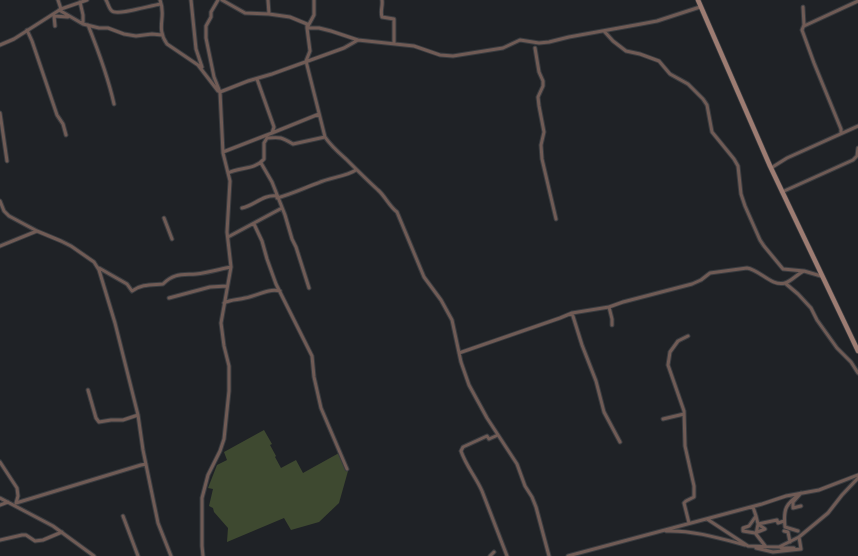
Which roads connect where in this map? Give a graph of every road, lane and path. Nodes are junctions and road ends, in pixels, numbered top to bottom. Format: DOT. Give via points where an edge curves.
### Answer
graph roads {
  1 [pos="58,0"];
  2 [pos="88,0"];
  3 [pos="106,0"];
  4 [pos="160,0"];
  5 [pos="191,0"];
  6 [pos="218,0"];
  7 [pos="222,0"];
  8 [pos="268,0"];
  9 [pos="314,0"];
  10 [pos="382,0"];
  11 [pos="698,0"];
  12 [pos="80,2"];
  13 [pos="858,2"];
  14 [pos="161,4"];
  15 [pos="700,7"];
  16 [pos="803,7"];
  17 [pos="60,9"];
  18 [pos="269,14"];
  19 [pos="54,15"];
  20 [pos="70,17"];
  21 [pos="83,24"];
  22 [pos="88,25"];
  23 [pos="55,26"];
  24 [pos="804,26"];
  25 [pos="307,28"];
  26 [pos="27,30"];
  27 [pos="604,31"];
  28 [pos="162,35"];
  29 [pos="358,40"];
  30 [pos="394,44"];
  31 [pos="0,45"];
  32 [pos="535,48"];
  33 [pos="306,61"];
  34 [pos="203,70"];
  35 [pos="257,79"];
  36 [pos="220,92"];
  37 [pos="114,104"];
  38 [pos="0,113"];
  39 [pos="319,114"];
  40 [pos="858,126"];
  41 [pos="272,133"];
  42 [pos="841,133"];
  43 [pos="66,136"];
  44 [pos="325,137"];
  45 [pos="858,148"];
  46 [pos="223,152"];
  47 [pos="7,162"];
  48 [pos="261,163"];
  49 [pos="771,168"];
  50 [pos="356,170"];
  51 [pos="228,173"];
  52 [pos="782,192"];
  53 [pos="277,197"];
  54 [pos="0,201"];
  55 [pos="242,208"];
  56 [pos="282,208"];
  57 [pos="164,218"];
  58 [pos="556,219"];
  59 [pos="254,224"];
  60 [pos="36,230"];
  61 [pos="228,237"];
  62 [pos="172,239"];
  63 [pos="0,246"];
  64 [pos="97,266"];
  65 [pos="231,267"];
  66 [pos="804,271"];
  67 [pos="821,276"];
  68 [pos="785,283"];
  69 [pos="227,286"];
  70 [pos="309,288"];
  71 [pos="280,291"];
  72 [pos="169,298"];
  73 [pos="224,303"];
  74 [pos="609,307"];
  75 [pos="572,312"];
  76 [pos="612,325"];
  77 [pos="688,336"];
  78 [pos="858,351"];
  79 [pos="459,353"];
  80 [pos="858,374"];
  81 [pos="88,390"];
  82 [pos="684,414"];
  83 [pos="138,415"];
  84 [pos="663,419"];
  85 [pos="498,435"];
  86 [pos="620,442"];
  87 [pos="0,462"];
  88 [pos="146,464"];
  89 [pos="347,469"];
  90 [pos="858,477"];
  91 [pos="801,493"];
  92 [pos="0,498"];
  93 [pos="8,502"];
  94 [pos="15,504"];
  95 [pos="0,505"];
  96 [pos="801,506"];
  97 [pos="753,507"];
  98 [pos="123,516"];
  99 [pos="756,516"];
  100 [pos="707,519"];
  101 [pos="784,520"];
  102 [pos="689,523"];
  103 [pos="758,524"];
  104 [pos="660,531"];
  105 [pos="784,531"];
  106 [pos="798,531"];
  107 [pos="62,532"];
  108 [pos="756,533"];
  109 [pos="799,537"];
  110 [pos="0,540"];
  111 [pos="790,542"];
  112 [pos="748,546"];
  113 [pos="766,547"];
  114 [pos="779,547"];
  115 [pos="801,549"];
  116 [pos="494,552"];
  117 [pos="94,556"];
  118 [pos="138,556"];
  119 [pos="171,556"];
  120 [pos="203,556"];
  121 [pos="490,556"];
  122 [pos="507,556"];
  123 [pos="549,556"];
  124 [pos="568,556"];
  1 -- 17 [label="street"];
  2 -- 12 [label="street"];
  3 -- 14 [label="street" via="111,11 116,13"];
  4 -- 14 [label="street"];
  5 -- 34 [label="street" via="196,49"];
  6 -- 36 [label="street" via="206,26 206,38 214,77"];
  7 -- 18 [label="street" via="245,13"];
  8 -- 18 [label="street"];
  9 -- 25 [label="street" via="314,15"];
  10 -- 30 [label="street" via="382,17 394,20"];
  11 -- 15 [label="street"];
  12 -- 17 [label="street"];
  12 -- 21 [label="street"];
  13 -- 24 [label="street"];
  14 -- 28 [label="street"];
  15 -- 27 [label="street" via="657,21"];
  15 -- 49 [label="street"];
  16 -- 24 [label="street"];
  17 -- 19 [label="street"];
  17 -- 20 [label="street"];
  18 -- 25 [label="street" via="296,18 307,24"];
  19 -- 20 [label="street"];
  19 -- 23 [label="street"];
  19 -- 26 [label="street"];
  20 -- 21 [label="street"];
  21 -- 22 [label="street"];
  22 -- 28 [label="street" via="136,36"];
  22 -- 37 [label="street"];
  24 -- 42 [label="street" via="802,30"];
  25 -- 29 [label="street" via="319,28"];
  25 -- 33 [label="street" via="310,51"];
  26 -- 31 [label="street"];
  26 -- 43 [label="street"];
  27 -- 30 [label="street" via="542,42 520,40 503,48 453,56 440,55 414,46"];
  27 -- 66 [label="street" via="626,52 659,61 670,74 688,84 703,99 707,105 713,134 738,166 741,194 760,240 783,269"];
  28 -- 34 [label="street" via="167,44"];
  29 -- 30 [label="street"];
  29 -- 33 [label="street" via="344,48"];
  32 -- 58 [label="street" via="543,81 538,97 544,132 542,159"];
  33 -- 35 [label="street"];
  33 -- 39 [label="street"];
  34 -- 36 [label="street"];
  35 -- 36 [label="street"];
  35 -- 41 [label="street" via="274,127"];
  36 -- 46 [label="street"];
  38 -- 47 [label="street"];
  39 -- 41 [label="street"];
  39 -- 44 [label="street"];
  40 -- 42 [label="street"];
  41 -- 46 [label="street"];
  42 -- 49 [label="street"];
  44 -- 48 [label="street" via="293,144 286,139 267,138"];
  44 -- 50 [label="street" via="336,152"];
  45 -- 52 [label="street" via="857,156 853,160"];
  46 -- 51 [label="street"];
  48 -- 51 [label="street"];
  48 -- 53 [label="street"];
  49 -- 52 [label="street"];
  50 -- 53 [label="street" via="298,192"];
  50 -- 79 [label="street" via="380,191 396,212 424,277 452,320"];
  51 -- 61 [label="street"];
  52 -- 67 [label="street"];
  53 -- 55 [label="street" via="272,195"];
  53 -- 56 [label="street"];
  54 -- 60 [label="street" via="9,216"];
  56 -- 59 [label="street"];
  56 -- 70 [label="street"];
  57 -- 62 [label="street"];
  59 -- 61 [label="street"];
  59 -- 71 [label="street"];
  60 -- 63 [label="street"];
  60 -- 64 [label="street" via="61,240"];
  61 -- 65 [label="street"];
  64 -- 65 [label="street" via="127,284 132,292 138,287 163,284 169,278 184,273 196,274"];
  64 -- 83 [label="street" via="116,323"];
  65 -- 69 [label="street"];
  66 -- 67 [label="street"];
  66 -- 68 [label="street"];
  67 -- 78 [label="street"];
  68 -- 74 [label="street" via="776,283 748,268 711,272 692,284"];
  68 -- 80 [label="street" via="811,308 817,320"];
  69 -- 72 [label="street" via="210,287"];
  69 -- 73 [label="street"];
  71 -- 73 [label="street" via="272,290"];
  71 -- 89 [label="street" via="312,356 321,408"];
  73 -- 120 [label="street" via="221,326 229,366 229,391 224,439 208,475 202,498"];
  74 -- 75 [label="street"];
  74 -- 76 [label="street"];
  75 -- 79 [label="street"];
  75 -- 86 [label="street" via="596,380 604,412"];
  77 -- 82 [label="street" via="678,341 668,360"];
  79 -- 85 [label="street" via="468,385"];
  81 -- 83 [label="street" via="99,422 123,420"];
  82 -- 84 [label="street"];
  82 -- 102 [label="street" via="685,446 695,488 694,497 684,503"];
  83 -- 88 [label="street"];
  85 -- 122 [label="street" via="490,439 487,436 463,447 461,451 478,481"];
  85 -- 123 [label="street" via="517,464 536,506"];
  87 -- 94 [label="street" via="17,488"];
  88 -- 94 [label="street"];
  88 -- 119 [label="street" via="158,523"];
  90 -- 91 [label="street"];
  90 -- 109 [label="street" via="828,513"];
  91 -- 96 [label="street" via="793,502 792,508"];
  91 -- 97 [label="street"];
  91 -- 101 [label="street" via="789,502 784,510"];
  92 -- 93 [label="street"];
  93 -- 94 [label="street"];
  93 -- 95 [label="street"];
  94 -- 107 [label="street"];
  97 -- 99 [label="street"];
  97 -- 100 [label="street"];
  98 -- 118 [label="street"];
  99 -- 103 [label="street"];
  99 -- 108 [label="street" via="743,531"];
  100 -- 102 [label="street"];
  100 -- 112 [label="street"];
  101 -- 103 [label="street" via="778,523 777,520"];
  101 -- 106 [label="street" via="785,528"];
  102 -- 104 [label="street"];
  103 -- 108 [label="street"];
  103 -- 108 [label="street" via="765,529"];
  104 -- 112 [label="street" via="677,530"];
  104 -- 124 [label="street"];
  105 -- 111 [label="street" via="788,532"];
  107 -- 110 [label="street" via="43,540 35,541 22,535"];
  107 -- 117 [label="street"];
  108 -- 113 [label="street"];
  109 -- 111 [label="street"];
  109 -- 115 [label="street"];
  111 -- 114 [label="street"];
  112 -- 113 [label="street"];
  112 -- 115 [label="street" via="773,552"];
  113 -- 114 [label="street"];
  114 -- 115 [label="street"];
  116 -- 121 [label="street"];
}
